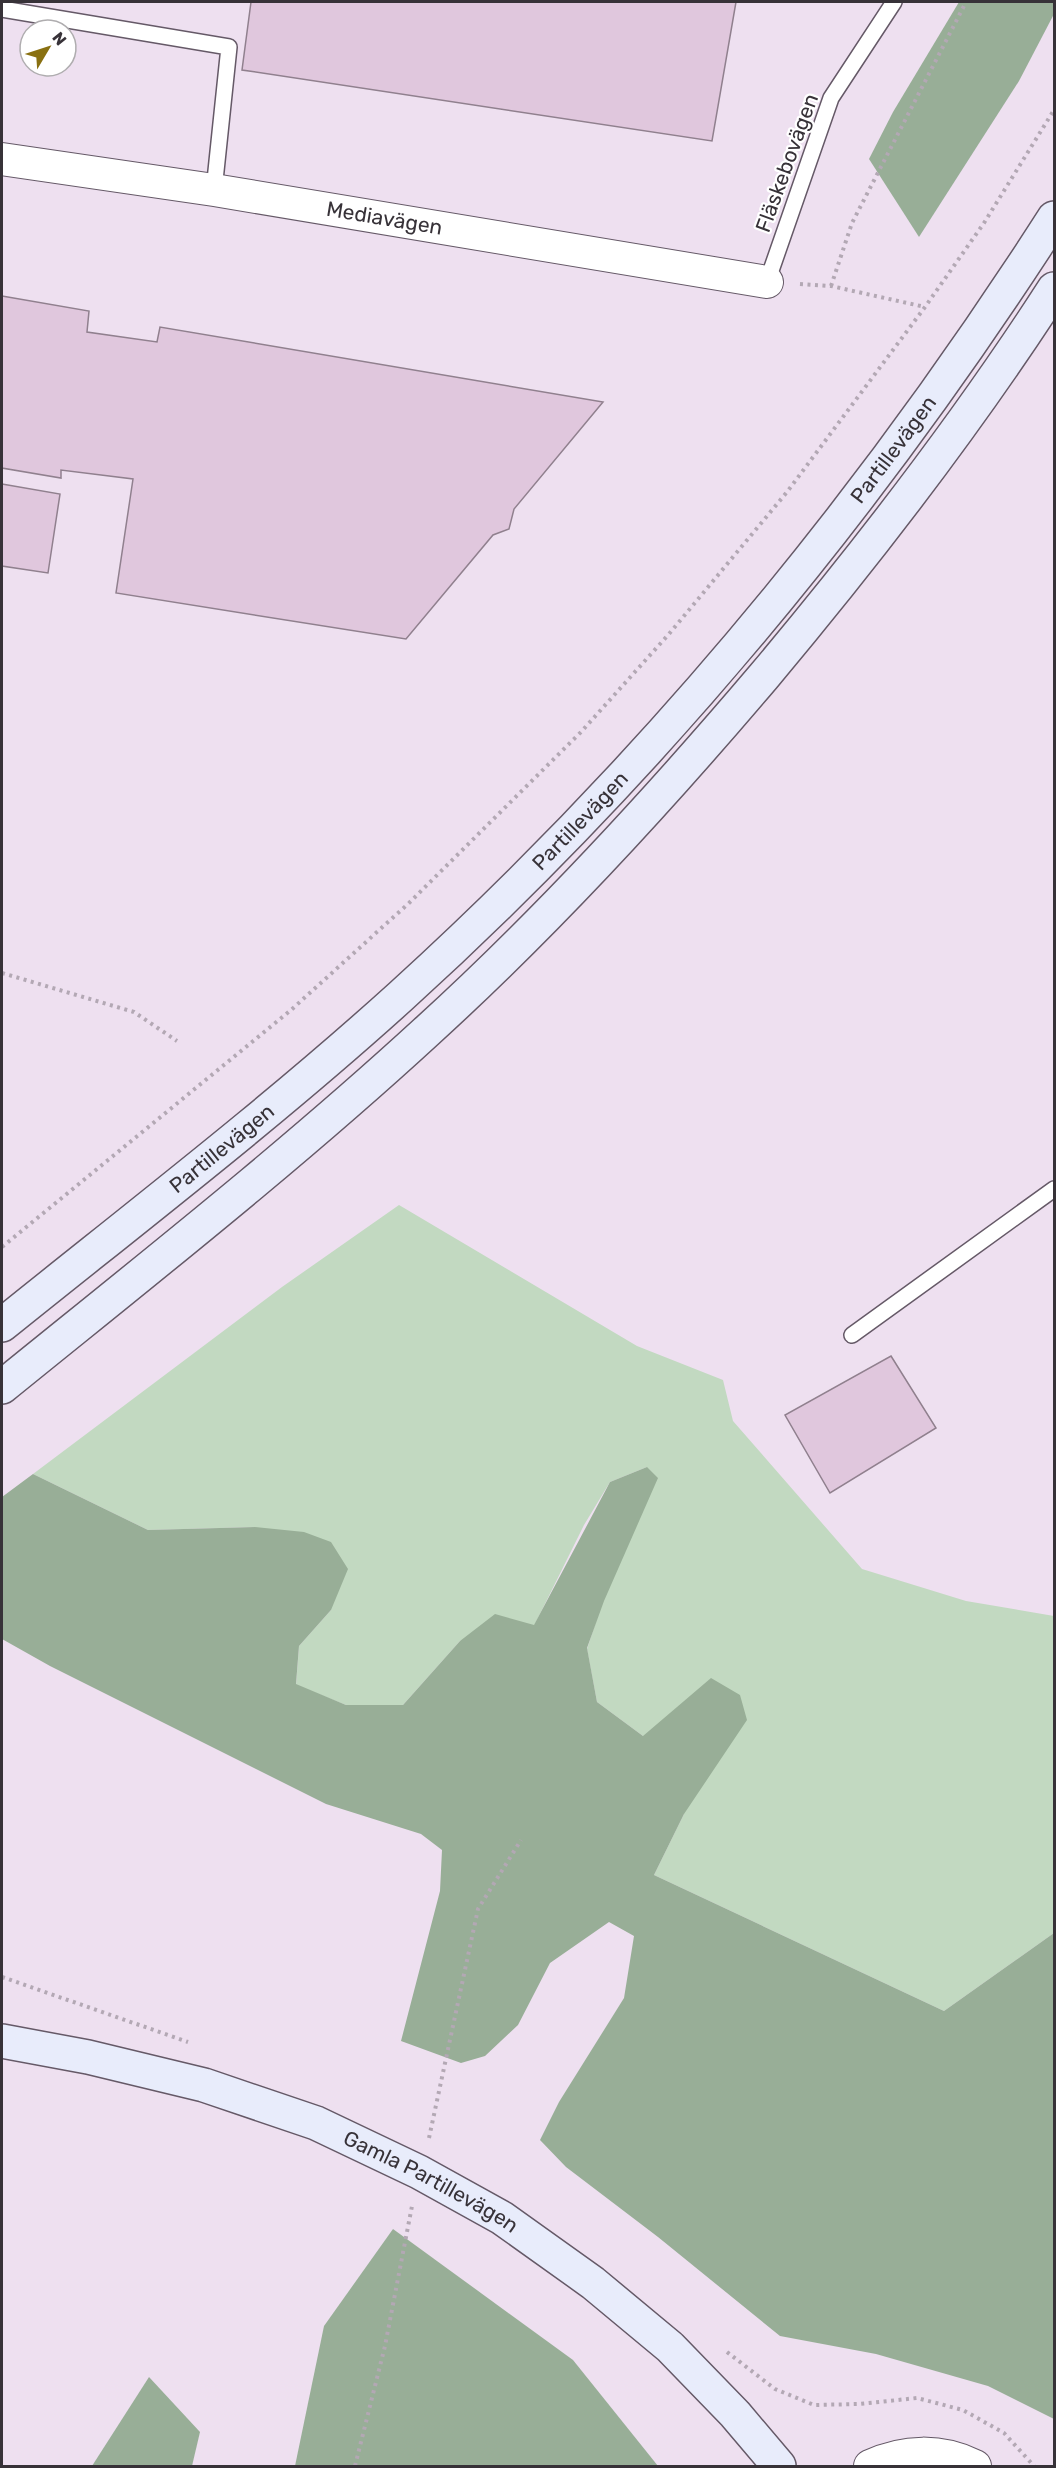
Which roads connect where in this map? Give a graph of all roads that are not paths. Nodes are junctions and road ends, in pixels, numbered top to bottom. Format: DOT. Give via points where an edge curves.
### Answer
graph roads {
  1 [pos="894,2"];
  2 [pos="2,9"];
  3 [pos="2,159"];
  4 [pos="214,190"];
  5 [pos="1054,218"];
  6 [pos="767,282"];
  7 [pos="1054,289"];
  8 [pos="1054,1189"];
  9 [pos="2,1325"];
  10 [pos="852,1335"];
  11 [pos="2,1387"];
  12 [pos="2,2041"];
  13 [pos="779,2466"];
  14 [pos="870,2466"];
  15 [pos="975,2466"];
  1 -- 6 [label="lane, Fläskebovägen" via="831,98"];
  2 -- 4 [label="lane" via="229,47"];
  3 -- 4 [label="street, Mediavägen"];
  4 -- 6 [label="street, Mediavägen"];
  5 -- 9 [label="street, Partillevägen" via="994,311 786,589 665,731 537,866 391,1004 241,1132"];
  7 -- 11 [label="street, Partillevägen" via="1026,334 910,493 816,614 697,755 569,894 427,1032 276,1163"];
  8 -- 10 [label="lane"];
  12 -- 13 [label="street, Gamla Partillevägen" via="204,2085 316,2123 419,2172 502,2218 593,2283 670,2347"];
  14 -- 15 [label="street" via="900,2455 928,2453"];
}
